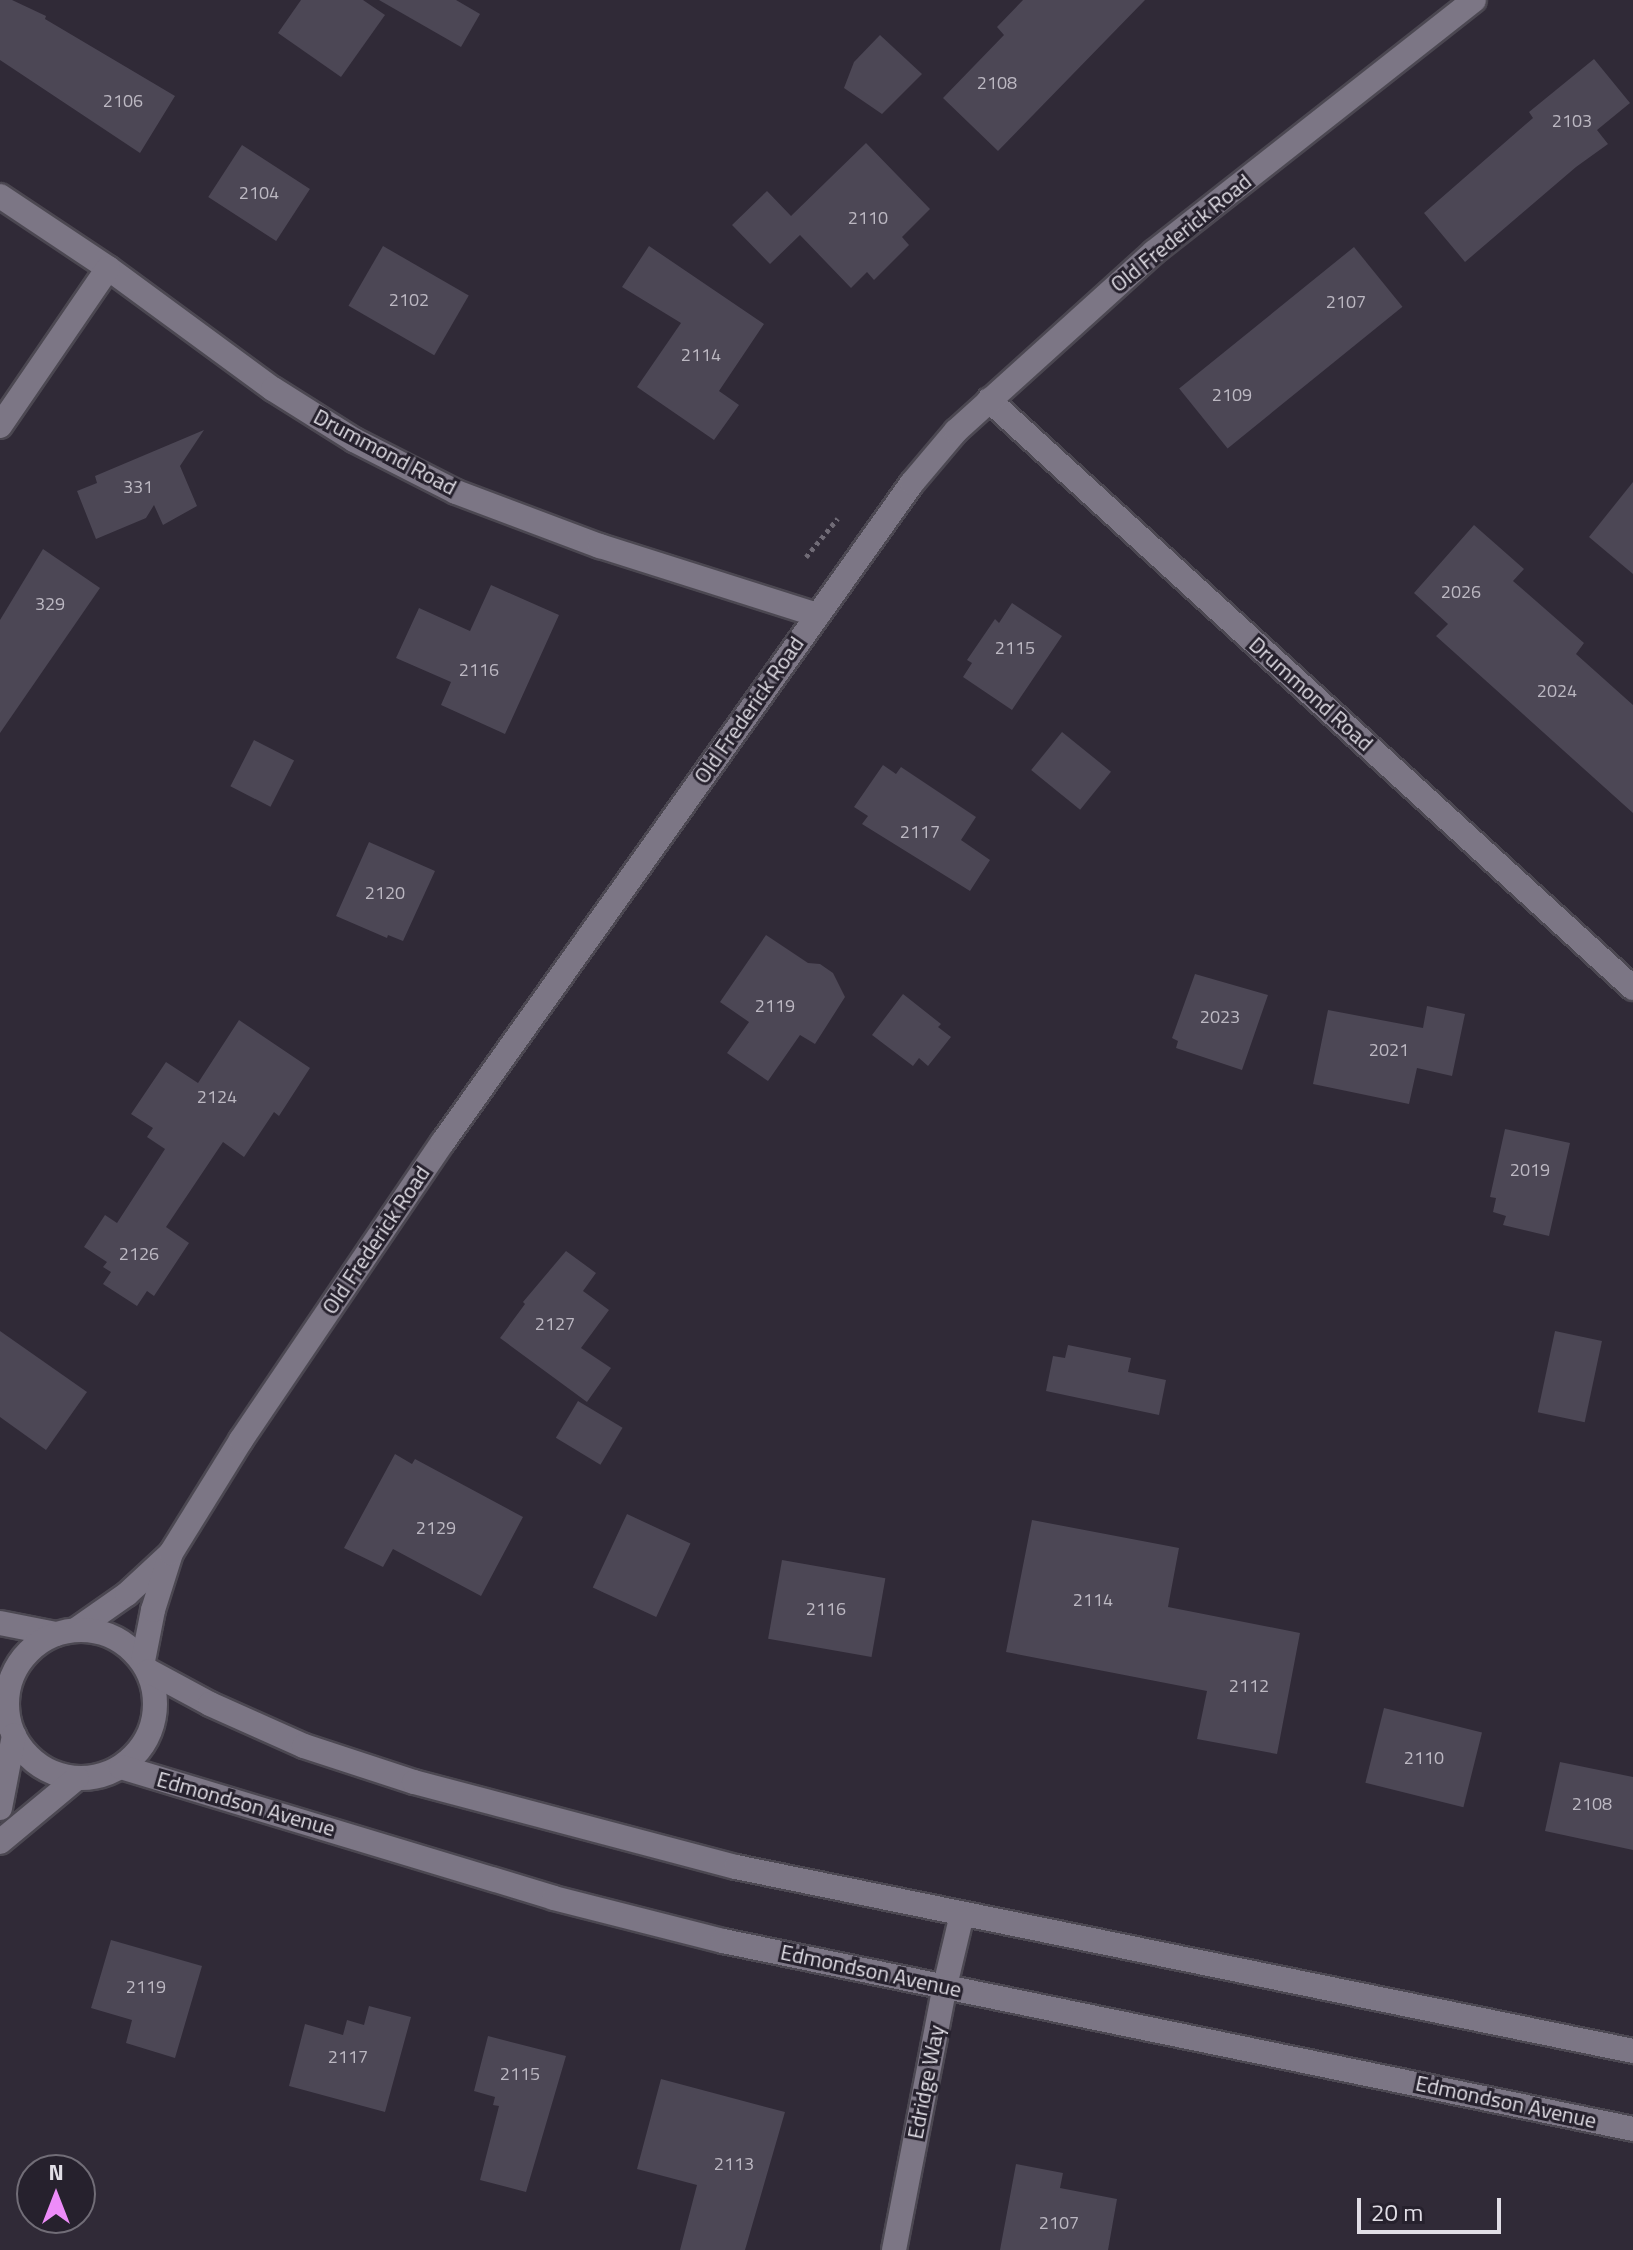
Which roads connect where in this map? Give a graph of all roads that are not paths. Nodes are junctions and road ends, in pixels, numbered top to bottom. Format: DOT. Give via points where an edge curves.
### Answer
graph roads {
  1 [pos="1474,0"];
  2 [pos="0,196"];
  3 [pos="108,268"];
  4 [pos="989,400"];
  5 [pos="0,426"];
  6 [pos="817,615"];
  7 [pos="1633,988"];
  8 [pos="171,1553"];
  9 [pos="0,1623"];
  10 [pos="66,1631"];
  11 [pos="146,1666"];
  12 [pos="8,1726"];
  13 [pos="121,1767"];
  14 [pos="77,1778"];
  15 [pos="0,1808"];
  16 [pos="0,1842"];
  17 [pos="962,1914"];
  18 [pos="945,1986"];
  19 [pos="1633,2051"];
  20 [pos="1633,2129"];
  21 [pos="894,2250"];
  1 -- 4 [label="street, Old Frederick Road" via="1154,252"];
  2 -- 3 [label="street, Drummond Road"];
  3 -- 5 [label="street"];
  3 -- 6 [label="street, Drummond Road" via="273,389 354,440 456,492 600,546"];
  4 -- 6 [label="street, Old Frederick Road" via="912,483"];
  4 -- 7 [label="street, Drummond Road"];
  6 -- 8 [label="street, Old Frederick Road" via="443,1142"];
  8 -- 10 [label="street, Old Frederick Road" via="127,1594"];
  8 -- 11 [label="street, Old Frederick Road" via="153,1610"];
  9 -- 10 [label="street"];
  10 -- 11 [label="street" via="102,1632 126,1643"];
  10 -- 12 [label="street" via="31,1648 14,1670 7,1697"];
  11 -- 13 [label="street" via="156,1697 153,1725 141,1749"];
  11 -- 17 [label="street" via="210,1704 304,1746 414,1782 736,1867"];
  12 -- 14 [label="street" via="29,1757 51,1772"];
  12 -- 15 [label="street"];
  13 -- 14 [label="street"];
  13 -- 18 [label="street, Edmondson Avenue" via="554,1898 723,1941"];
  14 -- 16 [label="street"];
  17 -- 18 [label="street, Edridge Way"];
  17 -- 19 [label="street"];
  18 -- 20 [label="street, Edmondson Avenue"];
  18 -- 21 [label="street, Edridge Way"];
}
